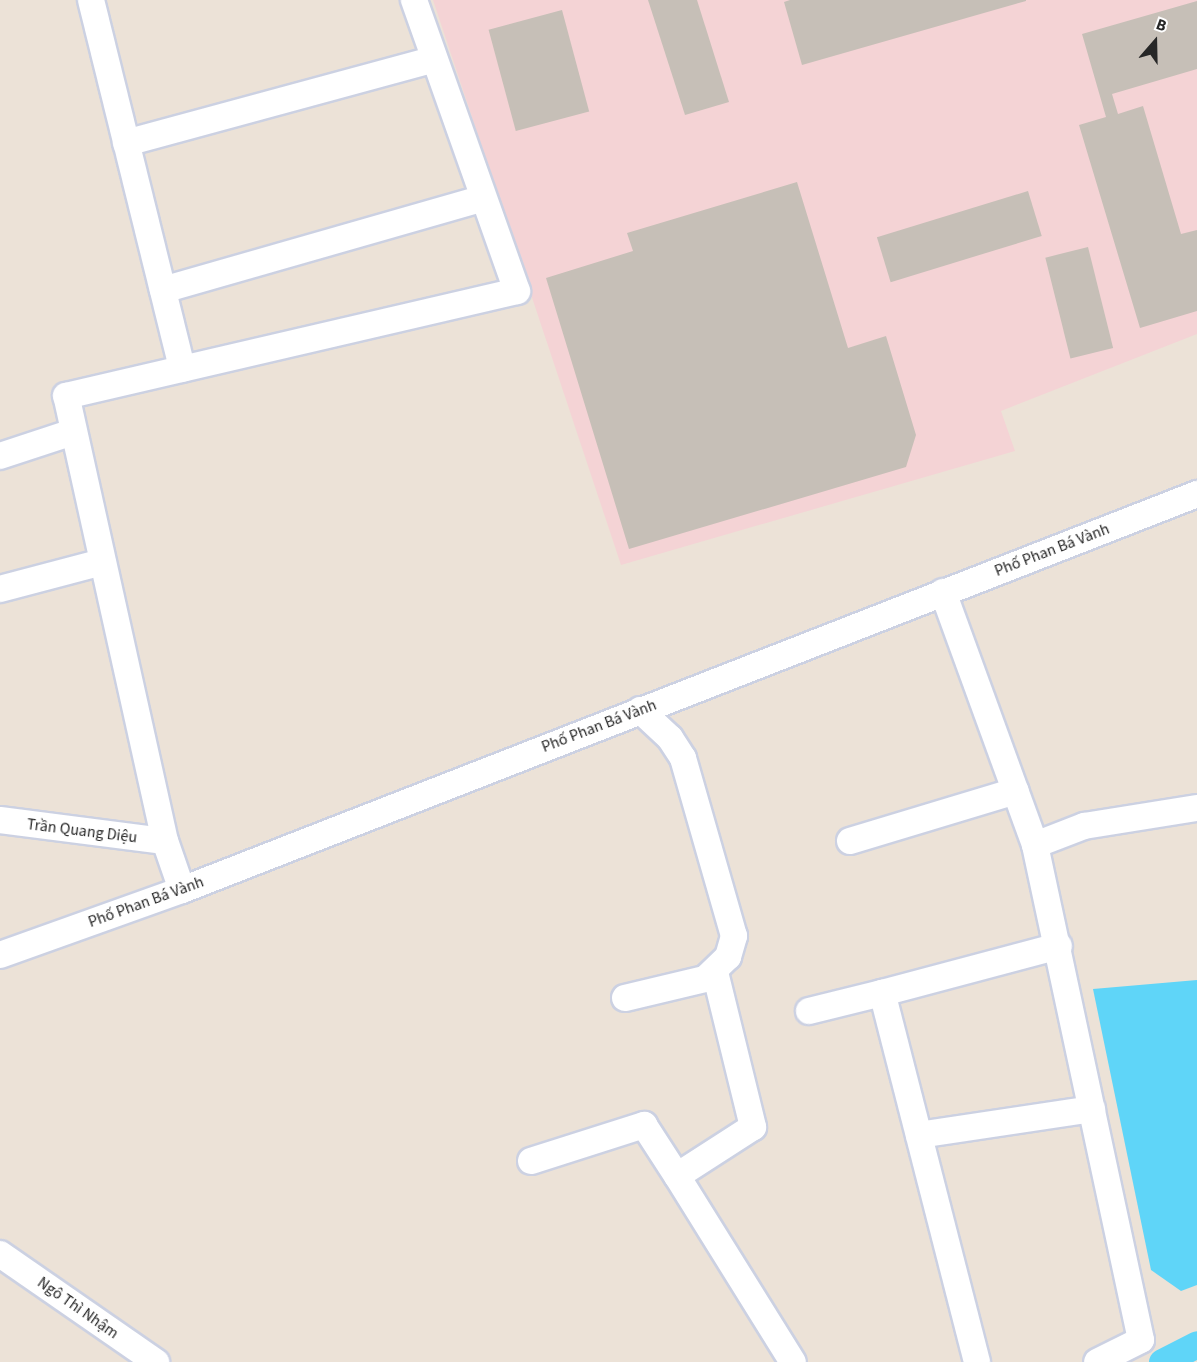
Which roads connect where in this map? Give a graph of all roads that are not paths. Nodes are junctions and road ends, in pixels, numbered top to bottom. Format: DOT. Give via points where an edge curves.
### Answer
graph roads {
  1 [pos="91,0"];
  2 [pos="414,0"];
  3 [pos="432,60"];
  4 [pos="126,143"];
  5 [pos="481,199"];
  6 [pos="163,290"];
  7 [pos="182,369"];
  8 [pos="73,432"];
  9 [pos="0,456"];
  10 [pos="1197,494"];
  11 [pos="102,562"];
  12 [pos="0,589"];
  13 [pos="943,592"];
  14 [pos="640,710"];
  15 [pos="1016,791"];
  16 [pos="1197,808"];
  17 [pos="0,820"];
  18 [pos="165,841"];
  19 [pos="850,841"];
  20 [pos="1035,845"];
  21 [pos="182,890"];
  22 [pos="1059,946"];
  23 [pos="0,955"];
  24 [pos="715,972"];
  25 [pos="882,993"];
  26 [pos="626,998"];
  27 [pos="809,1011"];
  28 [pos="1092,1109"];
  29 [pos="919,1135"];
  30 [pos="531,1161"];
  31 [pos="677,1176"];
  32 [pos="0,1254"];
  33 [pos="156,1362"];
  34 [pos="793,1362"];
  35 [pos="978,1362"];
  36 [pos="1096,1362"];
  1 -- 4 [label="street"];
  2 -- 3 [label="street"];
  3 -- 4 [label="street"];
  3 -- 5 [label="street"];
  4 -- 6 [label="street"];
  5 -- 6 [label="street"];
  5 -- 7 [label="street" via="517,291"];
  6 -- 7 [label="street"];
  7 -- 8 [label="street" via="66,396"];
  8 -- 9 [label="street"];
  8 -- 11 [label="street"];
  10 -- 13 [label="street, Phố Phan Bá Vành"];
  11 -- 12 [label="street"];
  11 -- 18 [label="street"];
  13 -- 14 [label="street, Phố Phan Bá Vành"];
  13 -- 15 [label="street"];
  14 -- 21 [label="street, Phố Phan Bá Vành"];
  14 -- 24 [label="street" via="676,745 693,785 734,936 728,957"];
  15 -- 19 [label="street"];
  15 -- 20 [label="street"];
  16 -- 20 [label="street" via="1084,826"];
  17 -- 18 [label="street, Trần Quang Diệu"];
  18 -- 21 [label="street"];
  20 -- 22 [label="street"];
  21 -- 23 [label="street, Phố Phan Bá Vành"];
  22 -- 25 [label="street"];
  22 -- 28 [label="street"];
  24 -- 26 [label="street" via="696,983"];
  24 -- 31 [label="street" via="753,1126"];
  25 -- 27 [label="street"];
  25 -- 29 [label="street"];
  28 -- 29 [label="street"];
  28 -- 36 [label="street" via="1141,1340"];
  29 -- 35 [label="street"];
  30 -- 31 [label="street" via="644,1125"];
  31 -- 34 [label="street"];
  32 -- 33 [label="street, Ngô Thì Nhậm"];
}
